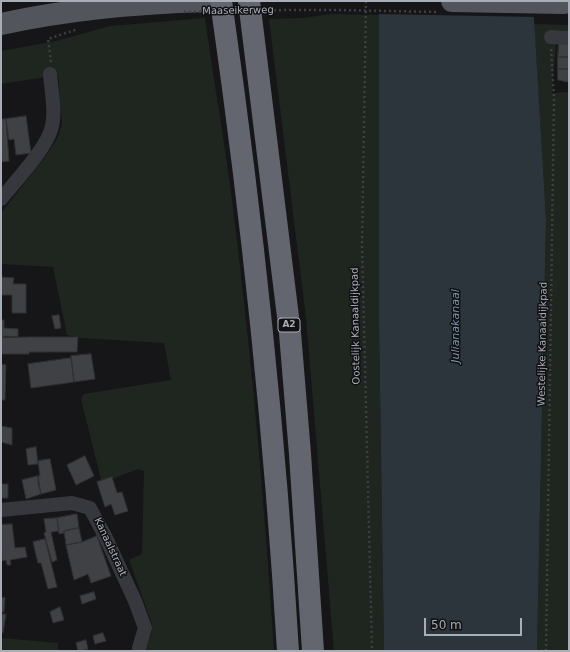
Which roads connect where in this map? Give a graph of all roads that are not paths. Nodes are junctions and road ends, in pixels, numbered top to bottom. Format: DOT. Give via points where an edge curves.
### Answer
graph roads {
  1 [pos="207,1"];
  2 [pos="221,1"];
  3 [pos="249,1"];
  4 [pos="452,1"];
  5 [pos="566,3"];
  6 [pos="184,7"];
  7 [pos="1,24"];
  8 [pos="551,37"];
  9 [pos="569,38"];
  10 [pos="51,72"];
  11 [pos="1,199"];
  12 [pos="1,510"];
  13 [pos="139,648"];
  14 [pos="288,651"];
  15 [pos="313,651"];
  1 -- 6 [label="main road, Maaseikerweg"];
  2 -- 14 [label="highway" via="252,236 274,454"];
  3 -- 15 [label="highway, A2" via="290,333"];
  4 -- 5 [label="main road, bridge"];
  6 -- 7 [label="main road, Maaseikerweg" via="103,7"];
  8 -- 9 [label="street"];
  10 -- 11 [label="street" via="52,126 36,156"];
  12 -- 13 [label="street, Kanaalstraat" via="72,503 90,508 146,628"];
}
